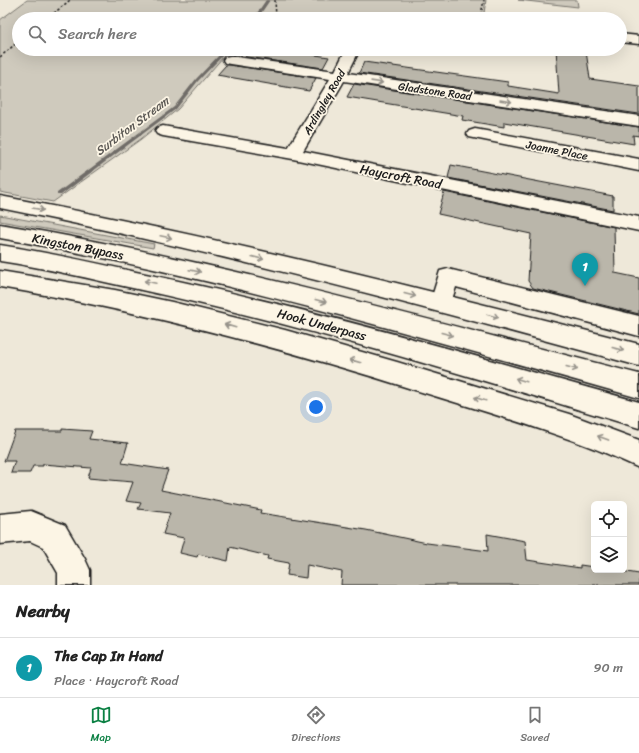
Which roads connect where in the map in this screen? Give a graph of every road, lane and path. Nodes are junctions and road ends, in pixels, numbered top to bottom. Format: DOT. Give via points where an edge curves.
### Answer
graph roads {
  1 [pos="70,0"];
  2 [pos="275,0"];
  3 [pos="484,0"];
  4 [pos="55,12"];
  5 [pos="276,12"];
  6 [pos="481,12"];
  7 [pos="627,39"];
  8 [pos="639,40"];
  9 [pos="12,47"];
  10 [pos="350,56"];
  11 [pos="0,57"];
  12 [pos="230,60"];
  13 [pos="339,77"];
  14 [pos="639,121"];
  15 [pos="163,131"];
  16 [pos="475,134"];
  17 [pos="293,154"];
  18 [pos="639,165"];
  19 [pos="0,202"];
  20 [pos="639,224"];
  21 [pos="0,231"];
  22 [pos="0,253"];
  23 [pos="157,262"];
  24 [pos="0,279"];
  25 [pos="441,303"];
  26 [pos="639,326"];
  27 [pos="639,355"];
  28 [pos="639,386"];
  29 [pos="639,415"];
  30 [pos="639,454"];
  31 [pos="0,528"];
  32 [pos="74,585"];
  1 -- 4 [label="path"];
  2 -- 5 [label="path"];
  3 -- 6 [label="path"];
  7 -- 8 [label="main road"];
  9 -- 11 [label="path"];
  10 -- 13 [label="main road, Ardingley Road"];
  12 -- 13 [label="main road, Gladstone Road"];
  13 -- 14 [label="main road, Gladstone Road, one-way"];
  13 -- 17 [label="main road, Ardingley Road"];
  15 -- 17 [label="main road, Haycroft Road"];
  16 -- 18 [label="main road, Joanne Place"];
  17 -- 20 [label="main road, Haycroft Road"];
  19 -- 25 [label="main road, one-way" via="220,249"];
  21 -- 23 [label="main road, Kingston Bypass"];
  29 -- 22 [label="main road, Hook Underpass, one-way" via="418,350 259,307 151,282"];
  23 -- 28 [label="main road, Hook Underpass, one-way" via="268,287"];
  30 -- 24 [label="main road, one-way" via="584,431 377,367 208,319 59,288"];
  25 -- 26 [label="main road" via="448,277"];
  25 -- 27 [label="main road, one-way"];
  31 -- 32 [label="main road" via="31,526 54,536 74,570"];
}
